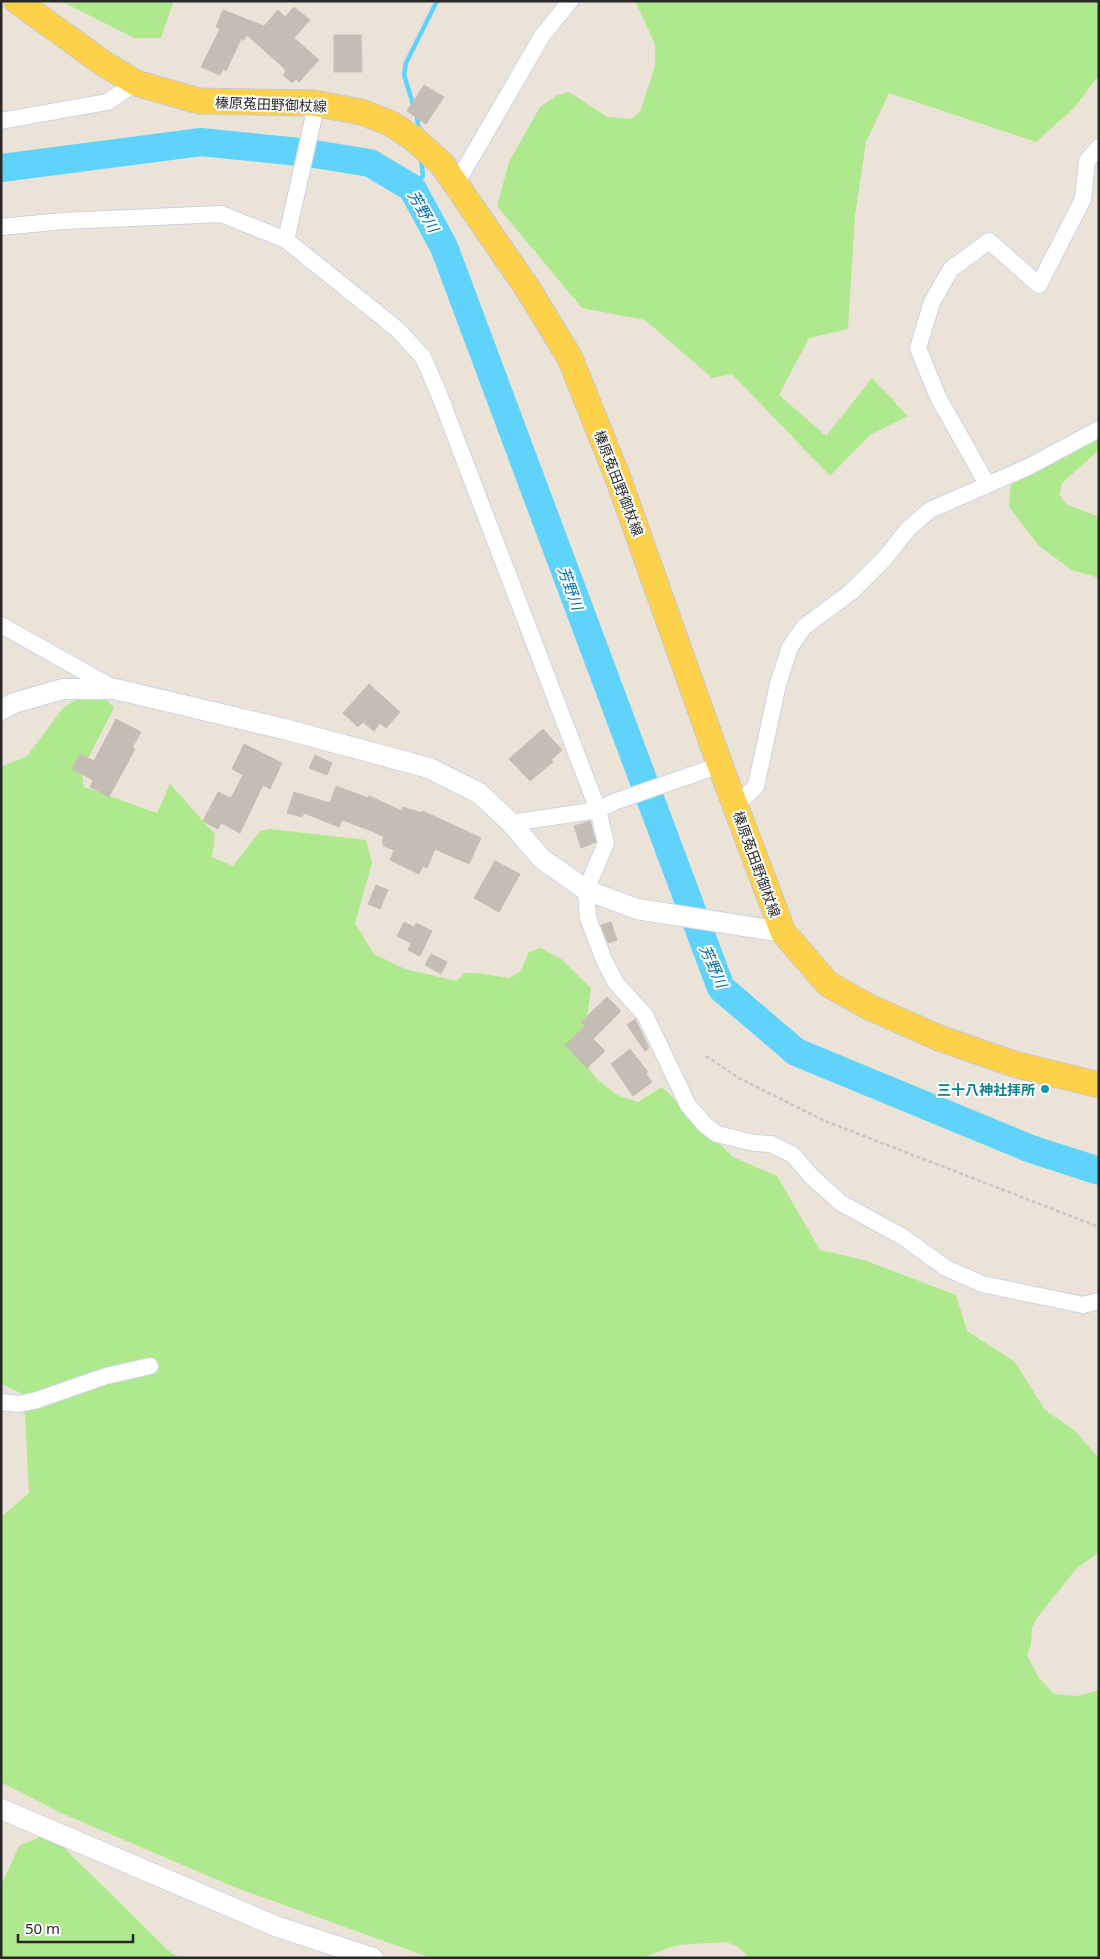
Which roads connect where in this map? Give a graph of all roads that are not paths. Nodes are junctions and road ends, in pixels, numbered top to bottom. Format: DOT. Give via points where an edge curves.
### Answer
graph roads {
  1 [pos="18,1"];
  2 [pos="570,1"];
  3 [pos="136,83"];
  4 [pos="313,112"];
  5 [pos="1,121"];
  6 [pos="1099,147"];
  7 [pos="456,184"];
  8 [pos="1,227"];
  9 [pos="286,240"];
  10 [pos="1099,429"];
  11 [pos="986,484"];
  12 [pos="1,625"];
  13 [pos="115,688"];
  14 [pos="1,710"];
  15 [pos="715,766"];
  16 [pos="736,806"];
  17 [pos="598,810"];
  18 [pos="512,823"];
  19 [pos="586,890"];
  20 [pos="777,931"];
  21 [pos="1099,1086"];
  22 [pos="1099,1301"];
  23 [pos="150,1366"];
  24 [pos="1,1402"];
  25 [pos="1,1809"];
  26 [pos="373,1958"];
  1 -- 3 [label="main road, 榛原菟田野御杖線"];
  2 -- 7 [label="street" via="542,36"];
  3 -- 4 [label="main road, 榛原菟田野御杖線" via="199,101"];
  3 -- 5 [label="street" via="107,102"];
  4 -- 7 [label="main road, 榛原菟田野御杖線" via="361,112 390,123 442,164"];
  4 -- 9 [label="street"];
  6 -- 11 [label="street" via="1087,161 1083,199 1039,285 989,240 951,270 932,302 918,348 938,397"];
  7 -- 15 [label="main road, 榛原菟田野御杖線" via="528,289 570,358 618,478"];
  8 -- 9 [label="street" via="220,214"];
  9 -- 17 [label="street" via="397,329 423,357 440,394"];
  10 -- 11 [label="street"];
  11 -- 16 [label="street" via="930,510 908,529 851,592 804,627 790,647 778,684 756,786"];
  12 -- 13 [label="street"];
  13 -- 14 [label="street" via="63,689"];
  13 -- 18 [label="street" via="429,768 479,793"];
  15 -- 16 [label="main road, 榛原菟田野御杖線"];
  15 -- 17 [label="street"];
  16 -- 20 [label="main road, 榛原菟田野御杖線"];
  17 -- 18 [label="street"];
  17 -- 19 [label="street" via="606,843"];
  18 -- 19 [label="street" via="542,859"];
  19 -- 20 [label="street" via="637,909"];
  19 -- 22 [label="street" via="588,918 616,984 645,1015 688,1105 705,1125 717,1134 771,1144 794,1155 841,1203 903,1237 946,1268 982,1284 1083,1305"];
  20 -- 21 [label="main road, 榛原菟田野御杖線" via="828,984 869,1007 949,1042 1014,1064"];
  23 -- 24 [label="street" via="106,1376 37,1400 19,1404"];
  25 -- 26 [label="street" via="278,1927"];
}
